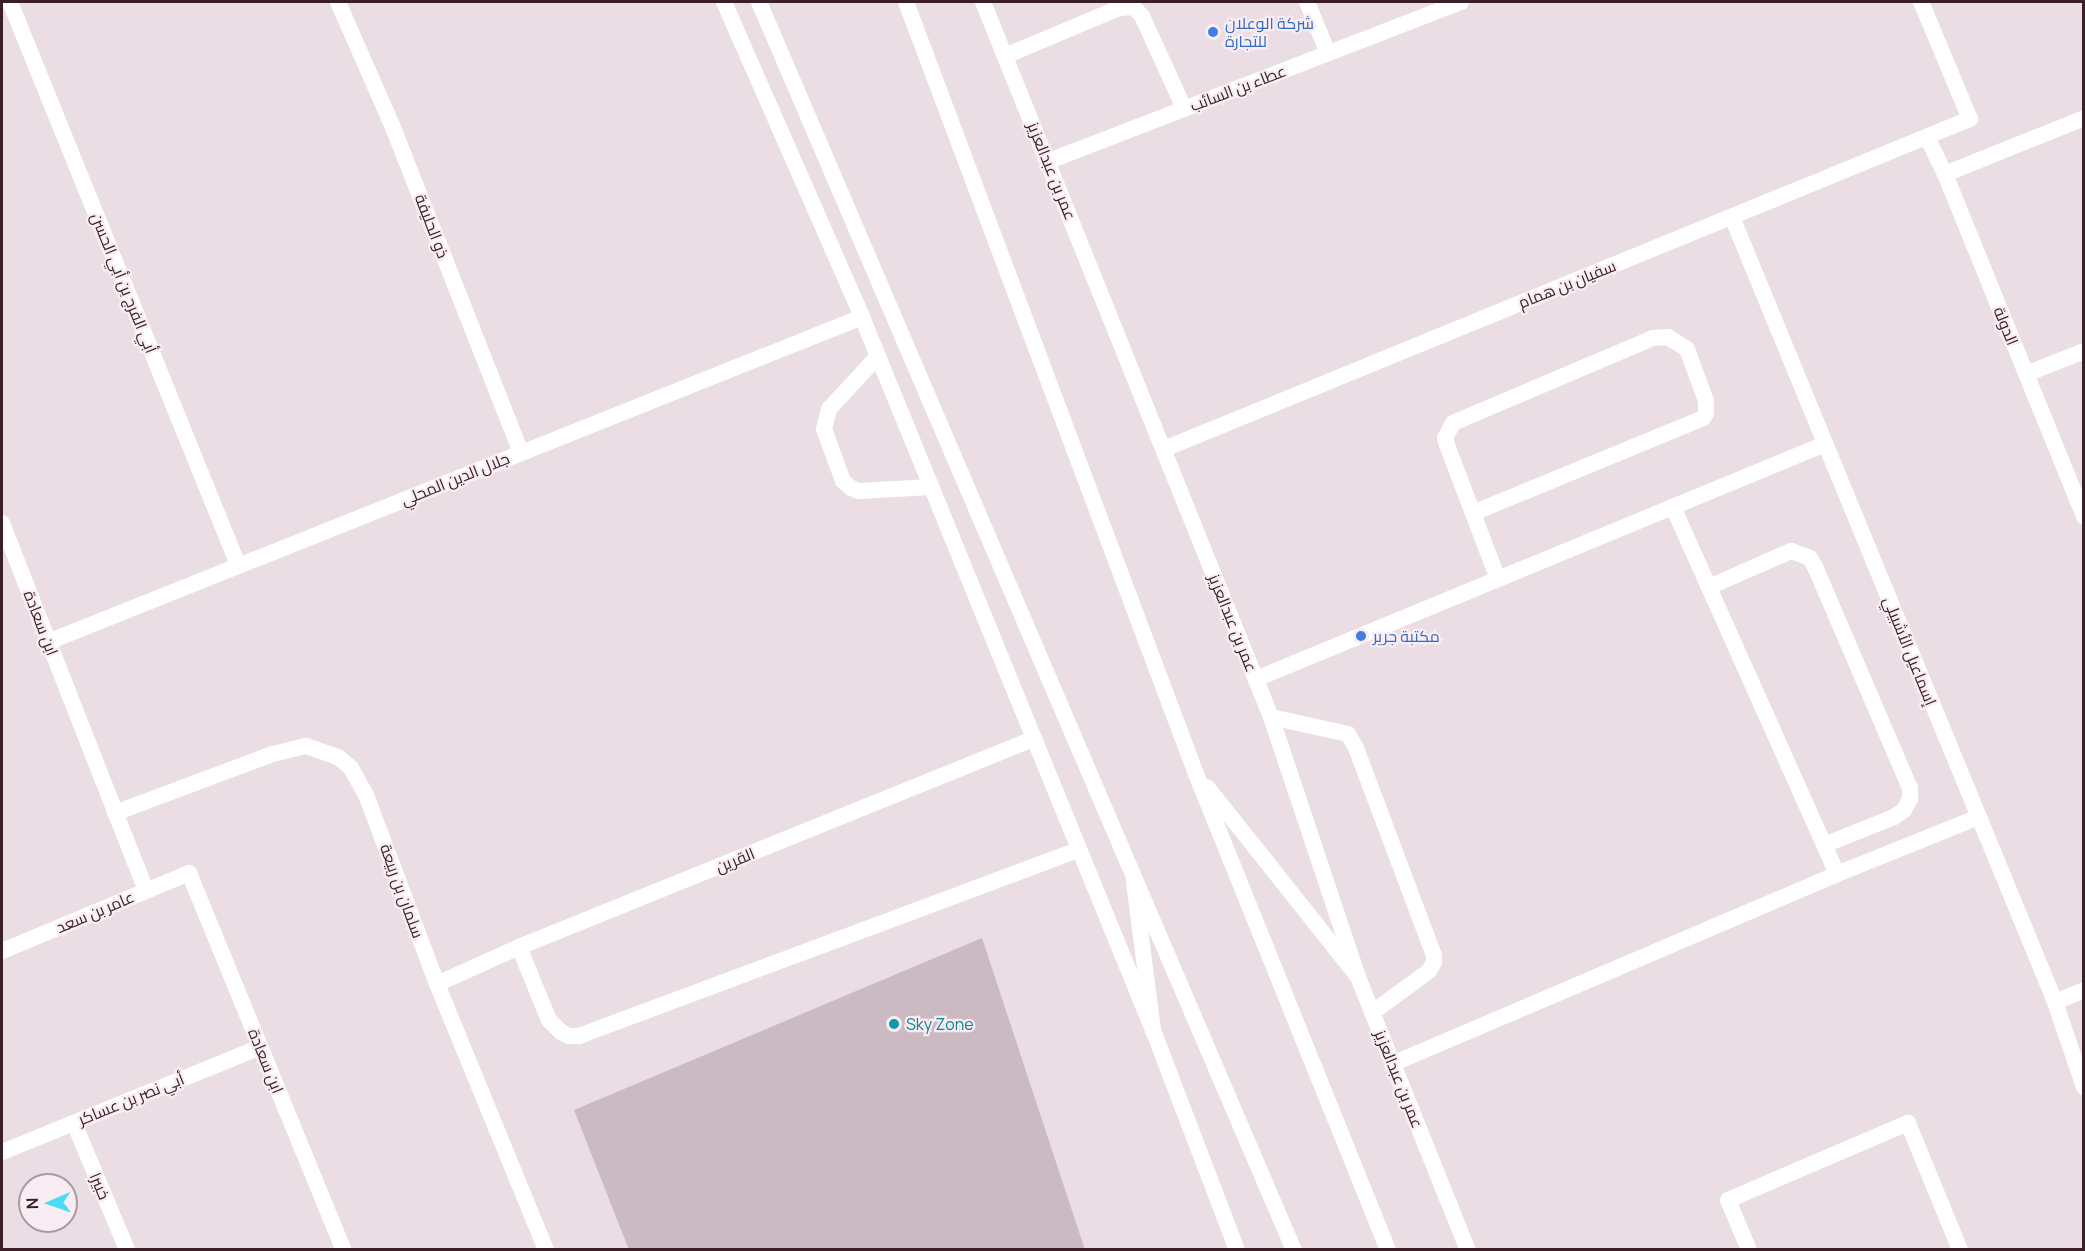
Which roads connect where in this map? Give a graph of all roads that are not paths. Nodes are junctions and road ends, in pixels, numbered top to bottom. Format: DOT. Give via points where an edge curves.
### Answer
graph roads {
  1 [pos="10,2"];
  2 [pos="338,2"];
  3 [pos="724,2"];
  4 [pos="759,2"];
  5 [pos="906,2"];
  6 [pos="983,2"];
  7 [pos="1307,2"];
  8 [pos="1461,2"];
  9 [pos="1921,2"];
  10 [pos="1328,53"];
  11 [pos="1005,56"];
  12 [pos="1184,108"];
  13 [pos="2084,118"];
  14 [pos="1927,137"];
  15 [pos="1049,161"];
  16 [pos="1945,174"];
  17 [pos="1732,217"];
  18 [pos="862,316"];
  19 [pos="2084,351"];
  20 [pos="878,356"];
  21 [pos="2026,374"];
  22 [pos="1825,444"];
  23 [pos="1164,449"];
  24 [pos="521,453"];
  25 [pos="931,487"];
  26 [pos="1673,507"];
  27 [pos="1473,513"];
  28 [pos="2084,517"];
  29 [pos="2,523"];
  30 [pos="238,565"];
  31 [pos="1498,579"];
  32 [pos="1708,587"];
  33 [pos="48,642"];
  34 [pos="1256,679"];
  35 [pos="1271,717"];
  36 [pos="1033,740"];
  37 [pos="1196,774"];
  38 [pos="115,813"];
  39 [pos="1979,818"];
  40 [pos="1824,845"];
  41 [pos="1078,850"];
  42 [pos="1132,869"];
  43 [pos="189,873"];
  44 [pos="1837,874"];
  45 [pos="146,891"];
  46 [pos="519,947"];
  47 [pos="2,951"];
  48 [pos="1358,977"];
  49 [pos="437,984"];
  50 [pos="2084,990"];
  51 [pos="2055,1002"];
  52 [pos="1373,1012"];
  53 [pos="1154,1030"];
  54 [pos="260,1047"];
  55 [pos="1392,1064"];
  56 [pos="2084,1087"];
  57 [pos="74,1123"];
  58 [pos="2,1152"];
  59 [pos="127,1250"];
  60 [pos="344,1250"];
  61 [pos="546,1250"];
  62 [pos="1237,1250"];
  63 [pos="1294,1250"];
  64 [pos="1388,1250"];
  65 [pos="1468,1250"];
  66 [pos="1749,1250"];
  67 [pos="1960,1250"];
  1 -- 30 [label="street, أبي الفرج بن أبي الحسن"];
  2 -- 24 [label="street, ذو الحليفة" via="392,124"];
  3 -- 18 [label="street"];
  4 -- 42 [label="street"];
  5 -- 37 [label="street"];
  6 -- 11 [label="street, عمر بن عبدالعزيز"];
  7 -- 10 [label="street"];
  8 -- 10 [label="street, عطاء بن السائب"];
  9 -- 14 [label="street, سفيان بن همام" via="1970,119"];
  10 -- 12 [label="street, عطاء بن السائب"];
  11 -- 12 [label="street" via="1119,8 1133,7 1142,16"];
  11 -- 15 [label="street, عمر بن عبدالعزيز"];
  12 -- 15 [label="street, عطاء بن السائب"];
  13 -- 16 [label="street"];
  14 -- 16 [label="street, الدولة"];
  14 -- 17 [label="street, سفيان بن همام"];
  15 -- 23 [label="street, عمر بن عبدالعزيز"];
  16 -- 21 [label="street, الدولة"];
  17 -- 22 [label="street, إسماعيل الأشبيلي"];
  17 -- 23 [label="street, سفيان بن همام"];
  18 -- 20 [label="street"];
  18 -- 24 [label="street, جلال الدين المحلي"];
  19 -- 21 [label="street"];
  20 -- 25 [label="street"];
  20 -- 25 [label="street" via="829,409 824,429 843,481 859,491"];
  21 -- 28 [label="street, الدولة"];
  22 -- 26 [label="street"];
  22 -- 39 [label="street, إسماعيل الأشبيلي"];
  23 -- 34 [label="street, عمر بن عبدالعزيز"];
  24 -- 30 [label="street, جلال الدين المحلي"];
  25 -- 36 [label="street"];
  26 -- 31 [label="street"];
  26 -- 32 [label="street"];
  27 -- 27 [label="street" via="1703,418 1707,401 1687,349 1668,337 1653,338 1453,423 1445,438"];
  27 -- 31 [label="street"];
  29 -- 33 [label="street, ابن سعادة"];
  30 -- 33 [label="street, جلال الدين المحلي"];
  31 -- 34 [label="street"];
  32 -- 40 [label="street"];
  32 -- 40 [label="street" via="1791,550 1810,558 1816,569 1910,788 1904,810 1894,817"];
  33 -- 38 [label="street, ابن سعادة"];
  34 -- 35 [label="street, عمر بن عبدالعزيز"];
  35 -- 48 [label="street, عمر بن عبدالعزيز"];
  35 -- 52 [label="street" via="1347,734 1356,748 1434,955 1429,971"];
  36 -- 41 [label="street"];
  36 -- 46 [label="street, القرين"];
  37 -- 48 [label="street"];
  37 -- 64 [label="street"];
  38 -- 45 [label="street, ابن سعادة"];
  38 -- 49 [label="street, سلمان بن ربيعة" via="273,754 306,746 338,757 351,768 366,795"];
  39 -- 44 [label="street"];
  39 -- 51 [label="street, إسماعيل الأشبيلي"];
  40 -- 44 [label="street"];
  41 -- 46 [label="street" via="579,1036 561,1032 549,1020"];
  41 -- 53 [label="street"];
  42 -- 53 [label="street"];
  42 -- 63 [label="street"];
  43 -- 45 [label="street, عامر بن سعد"];
  43 -- 54 [label="street, ابن سعادة"];
  44 -- 55 [label="street"];
  45 -- 47 [label="street, عامر بن سعد"];
  46 -- 49 [label="street, القرين"];
  48 -- 52 [label="street, عمر بن عبدالعزيز"];
  49 -- 61 [label="street, سلمان بن ربيعة"];
  50 -- 51 [label="street"];
  51 -- 56 [label="street, إسماعيل الأشبيلي"];
  52 -- 55 [label="street, عمر بن عبدالعزيز"];
  53 -- 62 [label="street"];
  54 -- 57 [label="street, أبي نصر بن عساكر"];
  54 -- 60 [label="street, ابن سعادة"];
  55 -- 65 [label="street, عمر بن عبدالعزيز"];
  57 -- 58 [label="street, أبي نصر بن عساكر"];
  57 -- 59 [label="street, خبيرا"];
  66 -- 67 [label="street" via="1728,1200 1908,1123"];
}
